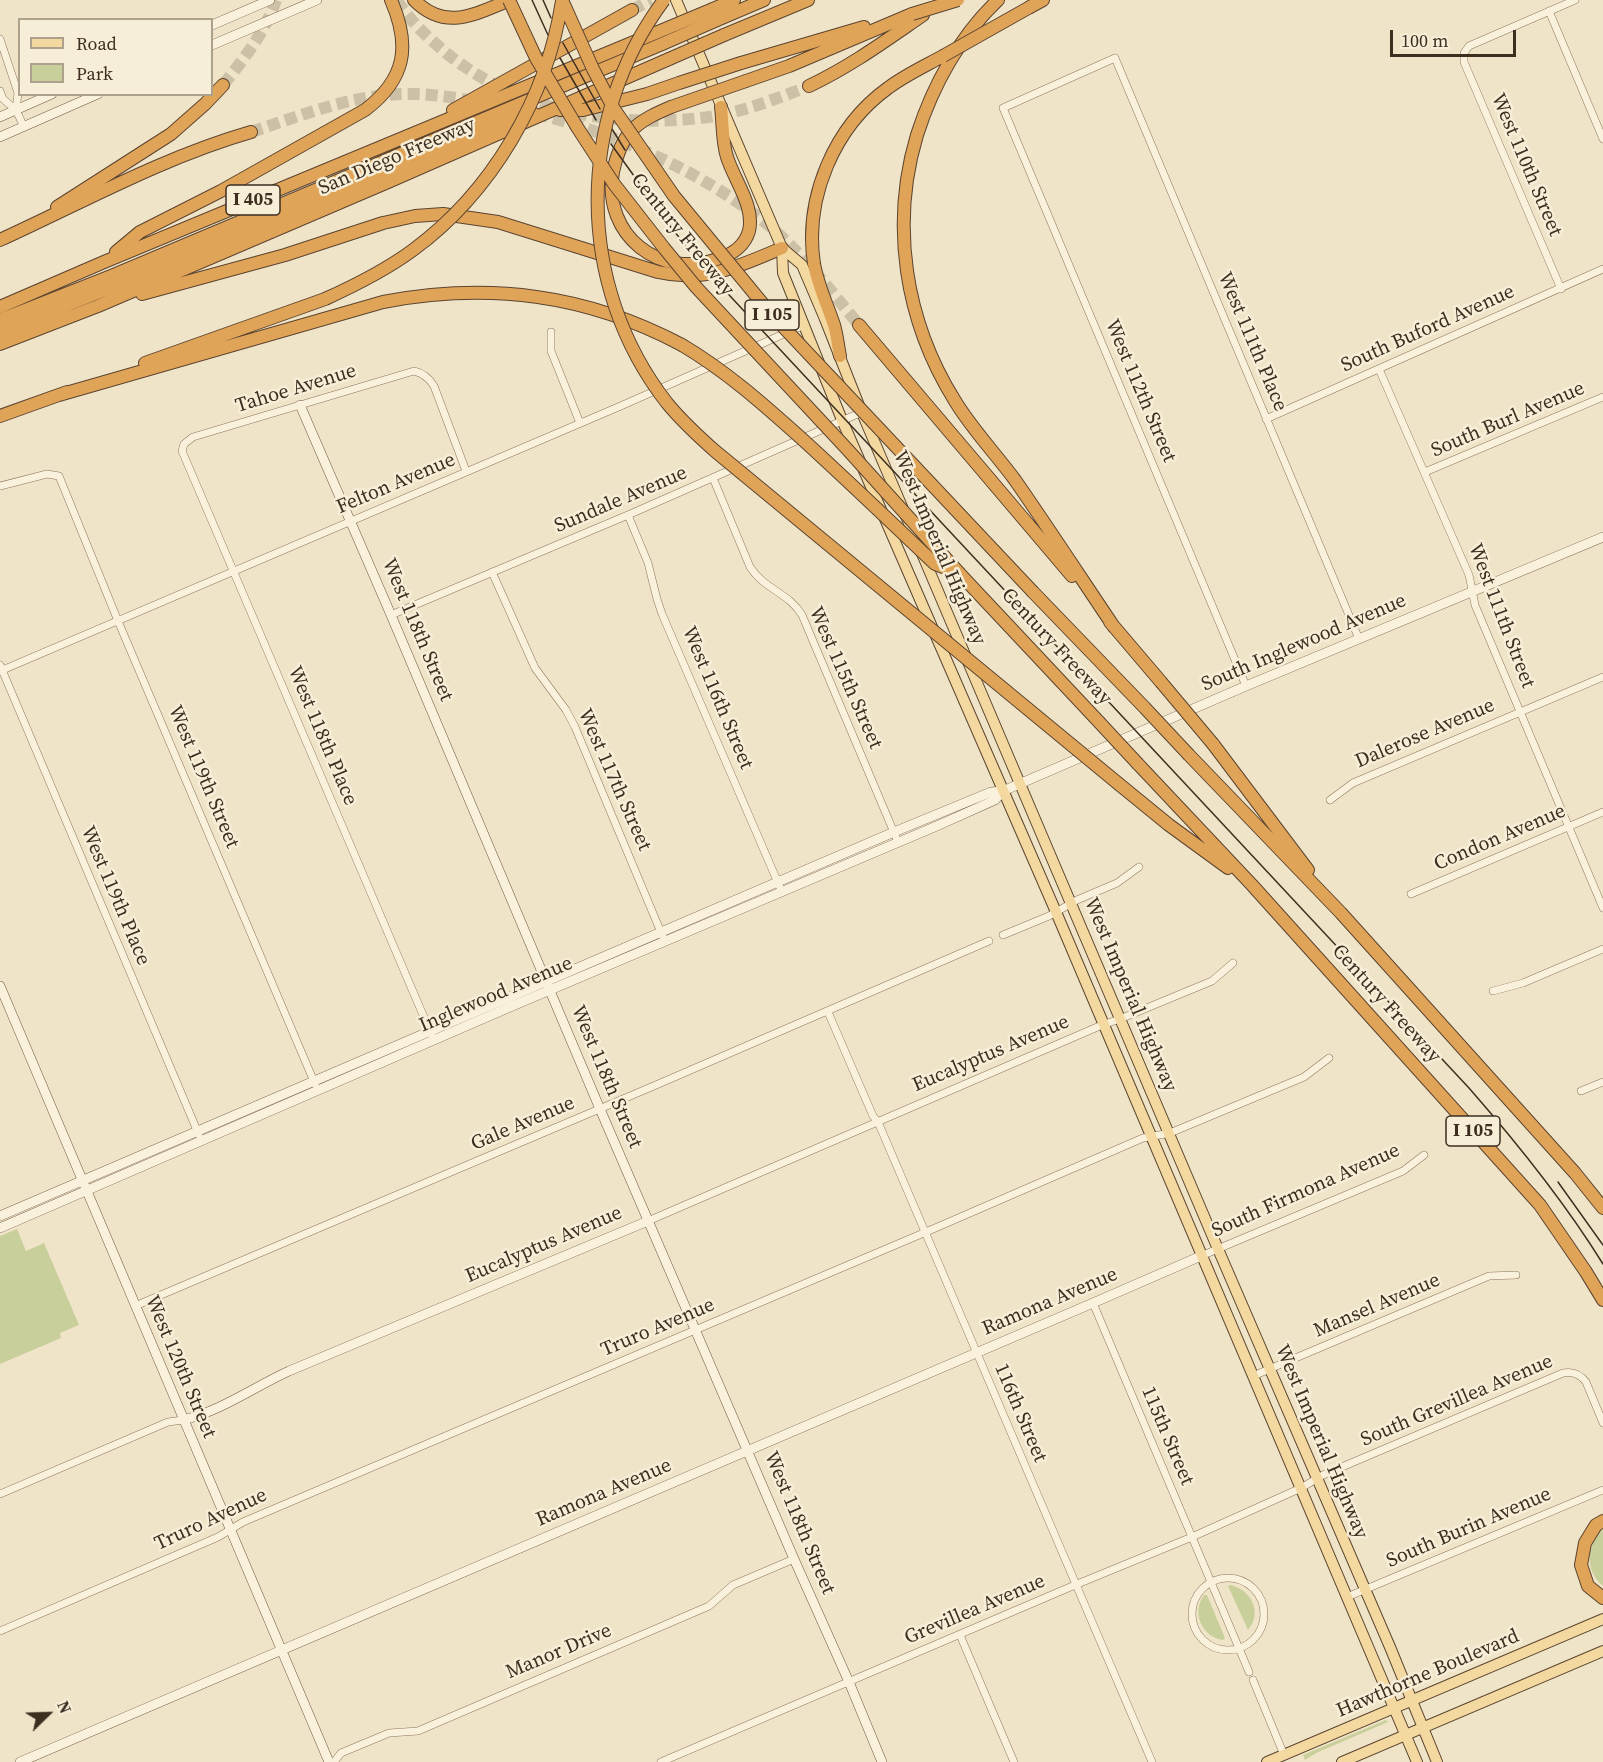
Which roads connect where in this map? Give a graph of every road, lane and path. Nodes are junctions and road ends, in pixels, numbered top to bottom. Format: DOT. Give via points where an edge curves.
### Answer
graph roads {
  1 [pos="270,0"];
  2 [pos="317,0"];
  3 [pos="391,0"];
  4 [pos="414,0"];
  5 [pos="503,0"];
  6 [pos="510,0"];
  7 [pos="562,0"];
  8 [pos="664,0"];
  9 [pos="676,0"];
  10 [pos="734,0"];
  11 [pos="764,0"];
  12 [pos="808,0"];
  13 [pos="944,0"];
  14 [pos="958,0"];
  15 [pos="998,0"];
  16 [pos="1043,0"];
  17 [pos="1575,0"];
  18 [pos="632,10"];
  19 [pos="1549,12"];
  20 [pos="715,14"];
  21 [pos="912,14"];
  22 [pos="213,26"];
  23 [pos="660,38"];
  24 [pos="0,39"];
  25 [pos="213,45"];
  26 [pos="536,58"];
  27 [pos="223,85"];
  28 [pos="809,86"];
  29 [pos="0,91"];
  30 [pos="48,96"];
  31 [pos="94,96"];
  32 [pos="213,96"];
  33 [pos="213,96"];
  34 [pos="721,107"];
  35 [pos="1003,108"];
  36 [pos="16,110"];
  37 [pos="548,112"];
  38 [pos="0,117"];
  39 [pos="24,127"];
  40 [pos="251,132"];
  41 [pos="0,136"];
  42 [pos="402,138"];
  43 [pos="1603,140"];
  44 [pos="21,230"];
  45 [pos="0,240"];
  46 [pos="782,248"];
  47 [pos="104,262"];
  48 [pos="1603,269"];
  49 [pos="1561,288"];
  50 [pos="98,306"];
  51 [pos="0,307"];
  52 [pos="0,320"];
  53 [pos="804,325"];
  54 [pos="859,325"];
  55 [pos="550,332"];
  56 [pos="0,333"];
  57 [pos="0,344"];
  58 [pos="840,356"];
  59 [pos="1379,369"];
  60 [pos="59,395"];
  61 [pos="1603,398"];
  62 [pos="300,405"];
  63 [pos="862,411"];
  64 [pos="0,416"];
  65 [pos="1266,418"];
  66 [pos="842,420"];
  67 [pos="580,423"];
  68 [pos="184,444"];
  69 [pos="466,471"];
  70 [pos="1425,472"];
  71 [pos="712,478"];
  72 [pos="0,486"];
  73 [pos="627,515"];
  74 [pos="350,522"];
  75 [pos="1603,537"];
  76 [pos="234,571"];
  77 [pos="492,572"];
  78 [pos="960,574"];
  79 [pos="1472,592"];
  80 [pos="391,615"];
  81 [pos="118,621"];
  82 [pos="1114,627"];
  83 [pos="1359,639"];
  84 [pos="1,668"];
  85 [pos="1603,677"];
  86 [pos="1246,686"];
  87 [pos="1520,711"];
  88 [pos="1020,784"];
  89 [pos="1004,791"];
  90 [pos="1330,800"];
  91 [pos="1603,812"];
  92 [pos="1569,826"];
  93 [pos="894,832"];
  94 [pos="898,842"];
  95 [pos="1139,867"];
  96 [pos="1252,885"];
  97 [pos="780,887"];
  98 [pos="1411,894"];
  99 [pos="1071,903"];
  100 [pos="1603,908"];
  101 [pos="1056,912"];
  102 [pos="1341,913"];
  103 [pos="1003,935"];
  104 [pos="663,938"];
  105 [pos="989,941"];
  106 [pos="1603,949"];
  107 [pos="1233,963"];
  108 [pos="0,986"];
  109 [pos="548,987"];
  110 [pos="1493,991"];
  111 [pos="828,1012"];
  112 [pos="1120,1019"];
  113 [pos="1102,1025"];
  114 [pos="430,1030"];
  115 [pos="434,1041"];
  116 [pos="1329,1058"];
  117 [pos="1603,1082"];
  118 [pos="316,1086"];
  119 [pos="1581,1091"];
  120 [pos="600,1109"];
  121 [pos="878,1122"];
  122 [pos="197,1130"];
  123 [pos="1170,1133"];
  124 [pos="1151,1137"];
  125 [pos="201,1140"];
  126 [pos="1424,1155"];
  127 [pos="82,1180"];
  128 [pos="87,1191"];
  129 [pos="1603,1208"];
  130 [pos="0,1216"];
  131 [pos="648,1221"];
  132 [pos="0,1228"];
  133 [pos="926,1232"];
  134 [pos="1218,1249"];
  135 [pos="1201,1256"];
  136 [pos="1516,1275"];
  137 [pos="1603,1300"];
  138 [pos="1094,1303"];
  139 [pos="135,1306"];
  140 [pos="696,1330"];
  141 [pos="977,1353"];
  142 [pos="1270,1369"];
  143 [pos="1253,1376"];
  144 [pos="183,1420"];
  145 [pos="1603,1423"];
  146 [pos="748,1451"];
  147 [pos="1317,1479"];
  148 [pos="1301,1488"];
  149 [pos="1603,1490"];
  150 [pos="0,1494"];
  151 [pos="1603,1521"];
  152 [pos="230,1530"];
  153 [pos="1192,1537"];
  154 [pos="794,1559"];
  155 [pos="1211,1582"];
  156 [pos="1075,1585"];
  157 [pos="1364,1589"];
  158 [pos="1347,1597"];
  159 [pos="1603,1598"];
  160 [pos="1603,1619"];
  161 [pos="0,1631"];
  162 [pos="960,1635"];
  163 [pos="1239,1649"];
  164 [pos="282,1650"];
  165 [pos="1603,1651"];
  166 [pos="1249,1672"];
  167 [pos="1253,1680"];
  168 [pos="849,1682"];
  169 [pos="1411,1700"];
  170 [pos="1394,1707"];
  171 [pos="1422,1727"];
  172 [pos="1405,1734"];
  173 [pos="1284,1755"];
  174 [pos="20,1762"];
  175 [pos="328,1762"];
  176 [pos="334,1762"];
  177 [pos="661,1762"];
  178 [pos="882,1762"];
  179 [pos="1014,1762"];
  180 [pos="1152,1762"];
  181 [pos="1267,1762"];
  182 [pos="1342,1762"];
  183 [pos="1417,1762"];
  184 [pos="1437,1762"];
  1 -- 22 [label="street"];
  2 -- 25 [label="street"];
  3 -- 47 [label="highway" via="402,33 403,53 397,74 375,103 221,191 140,232"];
  4 -- 6 [label="highway" via="427,12 446,18 466,17"];
  5 -- 26 [label="highway, bridge"];
  6 -- 26 [label="highway, Century Freeway / I 105, bridge"];
  7 -- 60 [label="highway, bridge" via="549,54 518,127 490,174 455,213 414,249 325,299"];
  7 -- 102 [label="highway, Century Freeway / I 105, bridge" via="614,109 674,196 772,315"];
  8 -- 96 [label="highway, bridge" via="645,28 619,81 600,150 598,182 600,243 608,284 643,367 667,402 715,452 1169,825"];
  9 -- 34 [label="main road, West Imperial Highway"];
  10 -- 20 [label="highway, San Diego Freeway / I 405"];
  11 -- 20 [label="highway"];
  12 -- 37 [label="highway, San Diego Freeway / I 405, bridge"];
  13 -- 28 [label="highway" via="863,57"];
  14 -- 21 [label="highway, bridge"];
  15 -- 82 [label="highway" via="950,61 919,130 904,204 909,286 920,330 955,402 1014,479"];
  16 -- 58 [label="highway, bridge" via="887,88 842,137 825,170 815,204 812,242 818,282 835,327"];
  17 -- 19 [label="street"];
  18 -- 42 [label="highway"];
  19 -- 43 [label="street"];
  19 -- 49 [label="street, West 110th Street" via="1469,46 1464,62"];
  20 -- 23 [label="highway, San Diego Freeway / I 405, bridge"];
  21 -- 34 [label="highway, bridge" via="789,66 671,107 632,130 614,166 613,205 624,231 642,249 665,261 704,263 729,255 740,247 749,231 747,205 726,156"];
  21 -- 37 [label="highway, bridge" via="647,94 583,110"];
  23 -- 42 [label="highway, San Diego Freeway / I 405"];
  23 -- 52 [label="highway" via="111,276"];
  24 -- 36 [label="street" via="18,93"];
  26 -- 78 [label="highway, Century Freeway / I 105, bridge" via="597,157 671,257"];
  27 -- 32 [label="highway"];
  29 -- 36 [label="street"];
  30 -- 36 [label="street"];
  31 -- 39 [label="street"];
  33 -- 44 [label="highway" via="151,148"];
  34 -- 46 [label="main road, West Imperial Highway"];
  35 -- 65 [label="street, West 111th Place" via="1115,58"];
  35 -- 86 [label="street, West 112th Street"];
  36 -- 38 [label="street"];
  36 -- 39 [label="street"];
  37 -- 50 [label="highway, San Diego Freeway / I 405"];
  37 -- 56 [label="highway" via="521,112"];
  39 -- 41 [label="street"];
  40 -- 44 [label="highway" via="193,151"];
  42 -- 47 [label="highway, San Diego Freeway / I 405"];
  44 -- 45 [label="highway"];
  46 -- 50 [label="highway" via="723,272 696,276 668,274 498,222 427,215 383,223 285,255"];
  46 -- 53 [label="main road, West Imperial Highway" via="783,273"];
  46 -- 58 [label="main road, West Imperial Highway" via="802,265"];
  47 -- 51 [label="highway, San Diego Freeway / I 405"];
  48 -- 49 [label="street, South Buford Avenue"];
  49 -- 59 [label="street, South Buford Avenue"];
  50 -- 57 [label="highway, San Diego Freeway / I 405"];
  53 -- 66 [label="main road, West Imperial Highway"];
  53 -- 67 [label="street, Felton Avenue"];
  54 -- 82 [label="highway"];
  55 -- 67 [label="street" via="551,351"];
  58 -- 63 [label="main road, West Imperial Highway"];
  59 -- 65 [label="street, South Buford Avenue"];
  59 -- 70 [label="street, West 111th Street"];
  60 -- 64 [label="highway"];
  60 -- 78 [label="highway, bridge" via="383,302 478,292 558,300 631,321 682,345 733,380 935,564"];
  61 -- 70 [label="street, South Burl Avenue"];
  62 -- 68 [label="street, Tahoe Avenue" via="193,437"];
  62 -- 69 [label="street, Tahoe Avenue" via="405,373 420,372 434,386"];
  62 -- 74 [label="street, West 118th Street"];
  63 -- 66 [label="street, Sundale Avenue"];
  63 -- 88 [label="main road, West Imperial Highway"];
  65 -- 83 [label="street, West 111th Place"];
  66 -- 71 [label="street, Sundale Avenue"];
  66 -- 89 [label="main road, West Imperial Highway"];
  67 -- 69 [label="street, Felton Avenue"];
  68 -- 76 [label="street, West 118th Place" via="184,459"];
  69 -- 74 [label="street, Felton Avenue"];
  70 -- 79 [label="street, West 111th Street" via="1469,575"];
  71 -- 73 [label="street, Sundale Avenue"];
  71 -- 93 [label="street, West 115th Street" via="750,567 764,583 793,603 801,615"];
  72 -- 81 [label="street, West 119th Street" via="47,474 59,476"];
  73 -- 77 [label="street, Sundale Avenue"];
  73 -- 97 [label="street, West 116th Street" via="648,564 662,614"];
  74 -- 76 [label="street, Felton Avenue"];
  74 -- 80 [label="street, West 118th Street"];
  75 -- 79 [label="street, South Inglewood Avenue"];
  76 -- 81 [label="street, Felton Avenue"];
  76 -- 114 [label="street, West 118th Place"];
  77 -- 80 [label="street, Sundale Avenue"];
  77 -- 104 [label="street, West 117th Street" via="535,669 575,727"];
  78 -- 96 [label="highway, Century Freeway / I 105, bridge"];
  79 -- 83 [label="street, South Inglewood Avenue"];
  79 -- 87 [label="street, West 111th Street"];
  80 -- 109 [label="street, West 118th Street"];
  81 -- 84 [label="street, Felton Avenue"];
  81 -- 118 [label="street, West 119th Street"];
  82 -- 102 [label="highway, bridge" via="1213,744"];
  83 -- 86 [label="street, South Inglewood Avenue"];
  84 -- 122 [label="street, West 119th Place"];
  85 -- 87 [label="street, Dalerose Avenue"];
  86 -- 88 [label="street, South Inglewood Avenue"];
  87 -- 90 [label="street, Dalerose Avenue" via="1353,783"];
  87 -- 92 [label="street, West 111th Street"];
  88 -- 89 [label="street, Inglewood Avenue"];
  88 -- 99 [label="main road, West Imperial Highway"];
  89 -- 93 [label="street, Inglewood Avenue" via="991,792"];
  89 -- 94 [label="street, Inglewood Avenue" via="994,800"];
  89 -- 101 [label="main road, West Imperial Highway"];
  91 -- 92 [label="street, Condon Avenue"];
  92 -- 98 [label="street, Condon Avenue"];
  92 -- 100 [label="street, West 111th Street"];
  93 -- 94 [label="street, West 115th Street"];
  93 -- 97 [label="street, Inglewood Avenue"];
  94 -- 97 [label="street, Inglewood Avenue"];
  95 -- 99 [label="street" via="1117,883"];
  96 -- 137 [label="highway, Century Freeway / I 105" via="1540,1204"];
  97 -- 104 [label="street, Inglewood Avenue"];
  99 -- 101 [label="street"];
  99 -- 112 [label="main road, West Imperial Highway"];
  101 -- 103 [label="street"];
  101 -- 113 [label="main road, West Imperial Highway"];
  102 -- 129 [label="highway, Century Freeway / I 105"];
  104 -- 109 [label="street, Inglewood Avenue"];
  105 -- 111 [label="street, Gale Avenue"];
  106 -- 110 [label="street" via="1523,983"];
  107 -- 112 [label="street" via="1212,981"];
  108 -- 127 [label="street, West 120th Street"];
  109 -- 114 [label="street, Inglewood Avenue"];
  109 -- 115 [label="street, Inglewood Avenue"];
  109 -- 120 [label="street, West 118th Street"];
  111 -- 120 [label="street, Gale Avenue"];
  111 -- 121 [label="street, 116th Street"];
  112 -- 113 [label="street"];
  112 -- 123 [label="main road, West Imperial Highway"];
  113 -- 121 [label="street, Eucalyptus Avenue"];
  113 -- 124 [label="main road, West Imperial Highway"];
  114 -- 115 [label="street, West 118th Place"];
  114 -- 118 [label="street, Inglewood Avenue"];
  115 -- 118 [label="street, Inglewood Avenue"];
  116 -- 123 [label="street, Truro Avenue" via="1304,1077"];
  117 -- 119 [label="street"];
  118 -- 122 [label="street, Inglewood Avenue"];
  118 -- 125 [label="street, Inglewood Avenue"];
  120 -- 131 [label="street, West 118th Street"];
  120 -- 139 [label="street, Gale Avenue"];
  121 -- 131 [label="street, Eucalyptus Avenue"];
  121 -- 133 [label="street, 116th Street"];
  122 -- 125 [label="street, West 119th Place"];
  122 -- 127 [label="street, Inglewood Avenue"];
  123 -- 124 [label="street, Truro Avenue"];
  123 -- 134 [label="main road, West Imperial Highway"];
  124 -- 133 [label="street, Truro Avenue"];
  124 -- 135 [label="main road, West Imperial Highway"];
  125 -- 128 [label="street, Inglewood Avenue"];
  126 -- 134 [label="street, South Firmona Avenue" via="1403,1171"];
  127 -- 128 [label="street, West 120th Street"];
  127 -- 130 [label="street, Inglewood Avenue"];
  128 -- 132 [label="street, Inglewood Avenue"];
  128 -- 139 [label="street, West 120th Street"];
  131 -- 140 [label="street, West 118th Street"];
  131 -- 144 [label="street, Eucalyptus Avenue" via="289,1371 247,1394"];
  133 -- 140 [label="street, Truro Avenue"];
  133 -- 141 [label="street, 116th Street"];
  134 -- 135 [label="street, South Firmona Avenue"];
  134 -- 142 [label="main road, West Imperial Highway"];
  135 -- 138 [label="street, Ramona Avenue"];
  135 -- 143 [label="main road, West Imperial Highway"];
  136 -- 142 [label="street, Mansel Avenue" via="1490,1276"];
  138 -- 141 [label="street, Ramona Avenue"];
  138 -- 153 [label="street, 115th Street"];
  139 -- 144 [label="street, West 120th Street"];
  140 -- 146 [label="street, West 118th Street"];
  140 -- 152 [label="street, Truro Avenue"];
  141 -- 146 [label="street, Ramona Avenue"];
  141 -- 156 [label="street, 116th Street"];
  142 -- 143 [label="street, Mansel Avenue"];
  142 -- 147 [label="main road, West Imperial Highway"];
  143 -- 148 [label="main road, West Imperial Highway"];
  144 -- 150 [label="street, Eucalyptus Avenue" via="168,1422"];
  144 -- 152 [label="street, West 120th Street"];
  145 -- 147 [label="street, South Grevillea Avenue" via="1586,1382 1582,1377 1563,1373"];
  146 -- 154 [label="street, West 118th Street"];
  146 -- 164 [label="street, Ramona Avenue"];
  147 -- 148 [label="street, South Grevillea Avenue"];
  147 -- 157 [label="main road, West Imperial Highway"];
  148 -- 153 [label="street, Grevillea Avenue"];
  148 -- 158 [label="main road, West Imperial Highway"];
  149 -- 157 [label="street, South Burin Avenue"];
  151 -- 159 [label="highway" via="1585,1543 1581,1565 1588,1586"];
  152 -- 161 [label="street, Truro Avenue"];
  152 -- 164 [label="street, West 120th Street"];
  153 -- 155 [label="street, 115th Street"];
  153 -- 156 [label="street, Grevillea Avenue"];
  154 -- 168 [label="street, West 118th Street"];
  154 -- 176 [label="street, Manor Drive" via="733,1585 710,1606 418,1731 389,1733 341,1752"];
  155 -- 163 [label="street, 115th Street"];
  155 -- 163 [label="street" via="1193,1601 1194,1629 1212,1647 1224,1651"];
  155 -- 163 [label="street" via="1237,1578 1260,1596 1264,1618 1261,1630 1250,1644"];
  156 -- 162 [label="street, Grevillea Avenue"];
  156 -- 180 [label="street, 116th Street"];
  157 -- 158 [label="street, South Burin Avenue"];
  157 -- 169 [label="main road, West Imperial Highway"];
  158 -- 170 [label="main road, West Imperial Highway"];
  160 -- 169 [label="main road, Hawthorne Boulevard"];
  162 -- 168 [label="street, Grevillea Avenue"];
  162 -- 179 [label="street"];
  163 -- 166 [label="street, 115th Street"];
  164 -- 174 [label="street, Ramona Avenue"];
  164 -- 175 [label="street, West 120th Street"];
  165 -- 171 [label="main road"];
  167 -- 173 [label="street"];
  168 -- 177 [label="street, Grevillea Avenue"];
  168 -- 178 [label="street, West 118th Street"];
  169 -- 170 [label="main road, Hawthorne Boulevard"];
  169 -- 171 [label="main road, West Imperial Highway"];
  170 -- 172 [label="main road, West Imperial Highway"];
  170 -- 173 [label="main road, Hawthorne Boulevard"];
  171 -- 172 [label="main road"];
  171 -- 184 [label="main road, West Imperial Highway"];
  172 -- 182 [label="main road"];
  172 -- 183 [label="main road, West Imperial Highway"];
  173 -- 181 [label="main road, Hawthorne Boulevard"];
}
